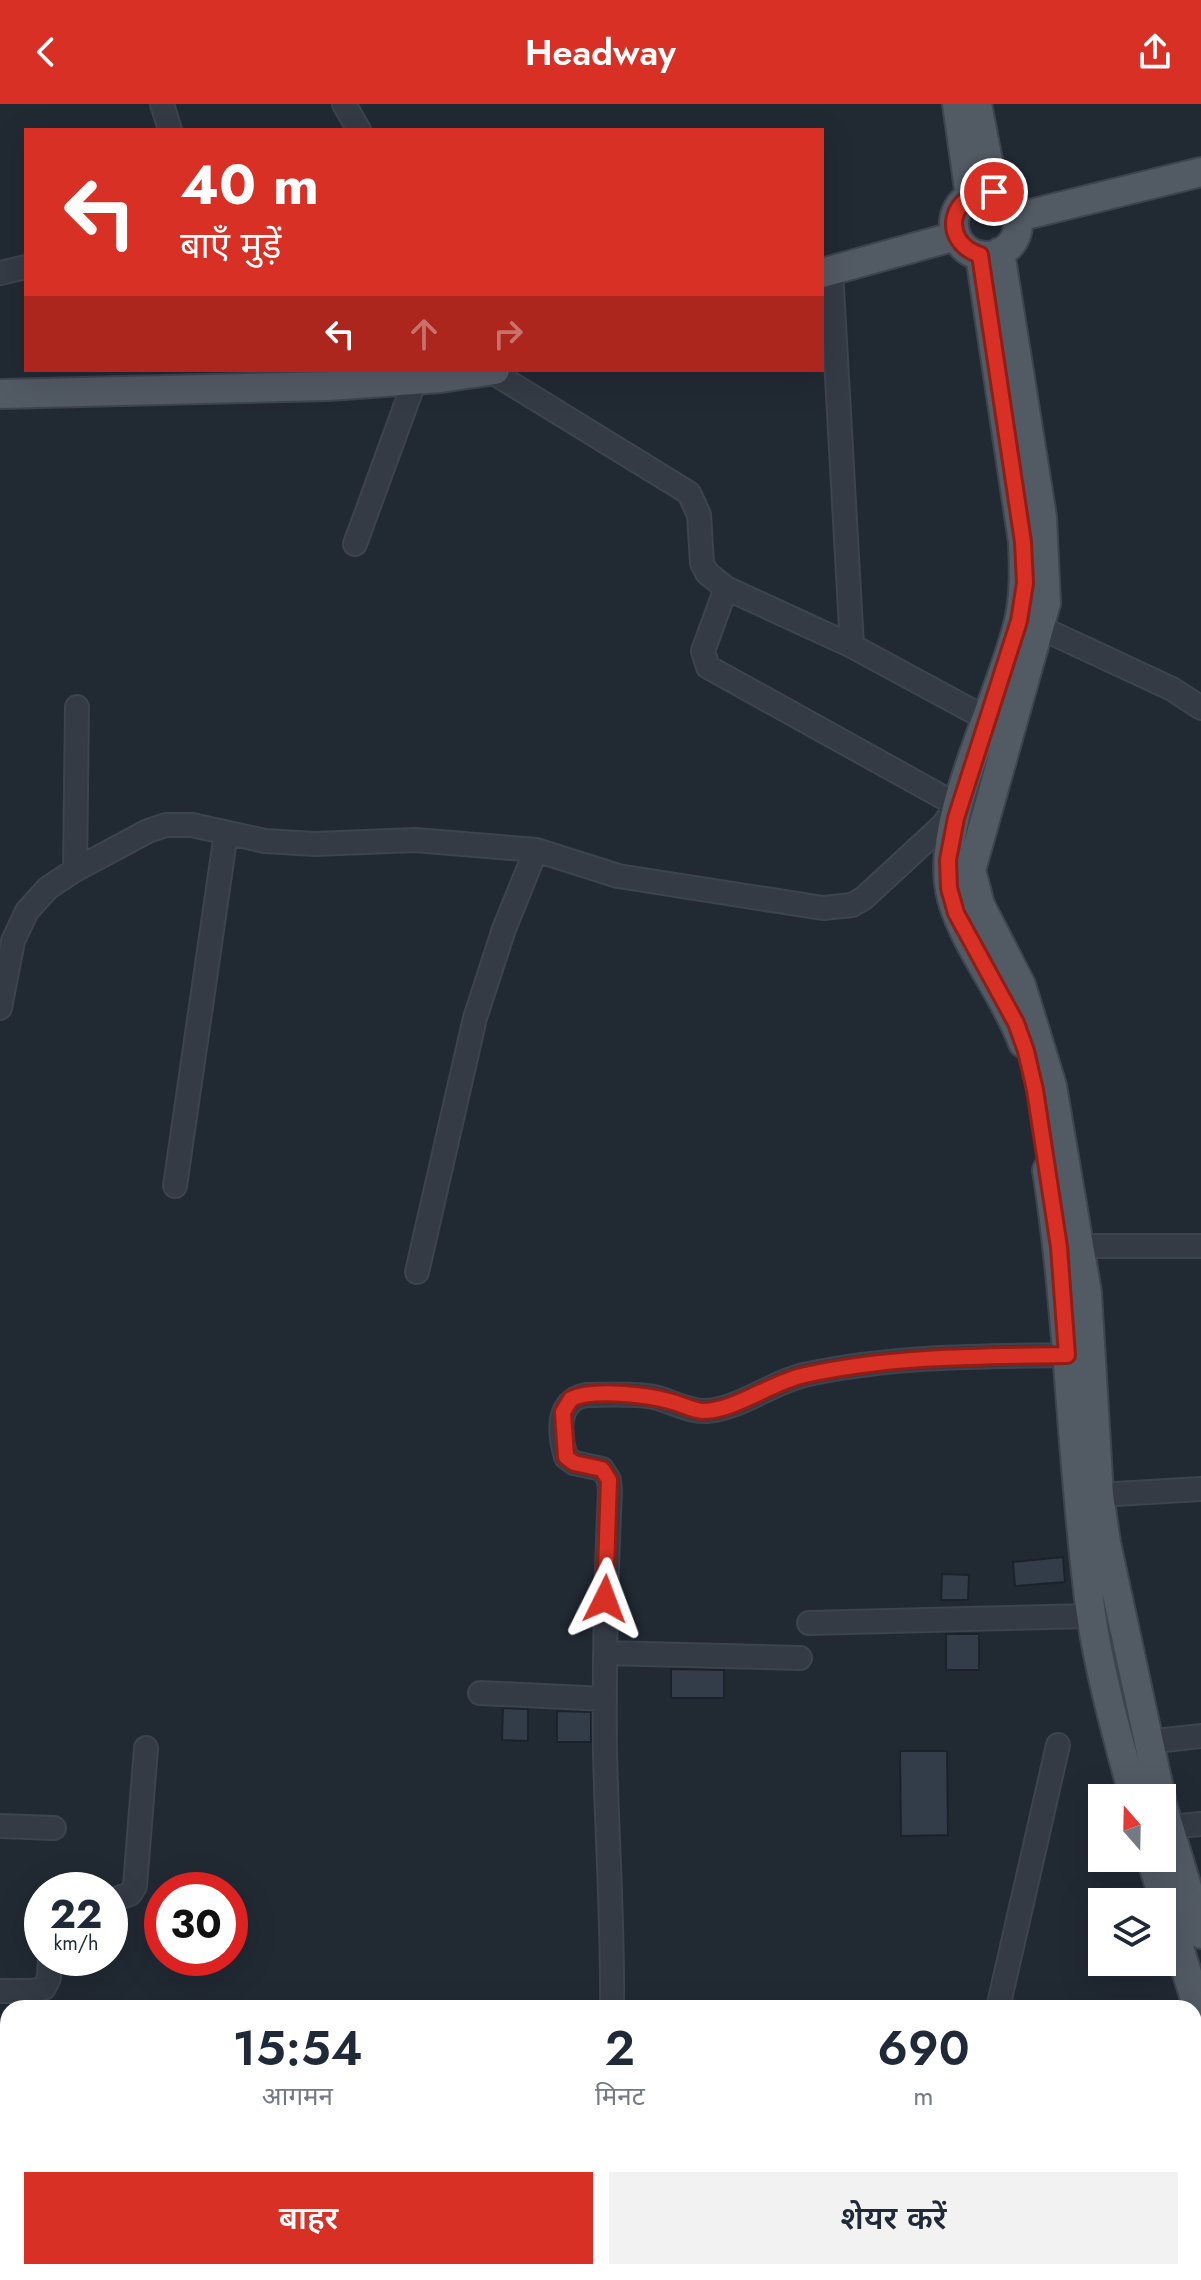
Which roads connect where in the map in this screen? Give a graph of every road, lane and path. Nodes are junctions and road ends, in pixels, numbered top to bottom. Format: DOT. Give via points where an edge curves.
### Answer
graph roads {
  1 [pos="162,104"];
  2 [pos="344,104"];
  3 [pos="957,104"];
  4 [pos="977,104"];
  5 [pos="169,128"];
  6 [pos="358,128"];
  7 [pos="1201,172"];
  8 [pos="982,194"];
  9 [pos="1018,217"];
  10 [pos="956,236"];
  11 [pos="990,254"];
  12 [pos="24,267"];
  13 [pos="827,272"];
  14 [pos="0,273"];
  15 [pos="476,372"];
  16 [pos="494,372"];
  17 [pos="415,380"];
  18 [pos="0,394"];
  19 [pos="355,544"];
  20 [pos="726,588"];
  21 [pos="1039,627"];
  22 [pos="852,646"];
  23 [pos="1201,687"];
  24 [pos="1172,689"];
  25 [pos="77,707"];
  26 [pos="1201,708"];
  27 [pos="987,719"];
  28 [pos="226,833"];
  29 [pos="536,850"];
  30 [pos="75,870"];
  31 [pos="0,1006"];
  32 [pos="175,1186"];
  33 [pos="1080,1246"];
  34 [pos="1201,1246"];
  35 [pos="417,1272"];
  36 [pos="1067,1355"];
  37 [pos="1201,1489"];
  38 [pos="1099,1495"];
  39 [pos="1091,1616"];
  40 [pos="809,1623"];
  41 [pos="605,1653"];
  42 [pos="800,1658"];
  43 [pos="480,1693"];
  44 [pos="605,1699"];
  45 [pos="1201,1736"];
  46 [pos="1147,1742"];
  47 [pos="1058,1745"];
  48 [pos="146,1748"];
  49 [pos="1130,1784"];
  50 [pos="1158,1784"];
  51 [pos="1176,1818"];
  52 [pos="1201,1824"];
  53 [pos="0,1826"];
  54 [pos="54,1828"];
  55 [pos="1176,1852"];
  56 [pos="1155,1872"];
  57 [pos="128,1895"];
  58 [pos="1201,1934"];
  59 [pos="49,1976"];
  60 [pos="0,1991"];
  61 [pos="612,2000"];
  62 [pos="1000,2000"];
  63 [pos="1195,2000"];
  1 -- 5 [label="street"];
  2 -- 6 [label="street"];
  3 -- 8 [label="main road"];
  4 -- 8 [label="main road"];
  7 -- 9 [label="main road"];
  8 -- 9 [label="main road" via="1006,199"];
  8 -- 10 [label="main road" via="961,203 955,214"];
  9 -- 11 [label="main road" via="1013,241"];
  10 -- 11 [label="main road" via="970,252"];
  10 -- 13 [label="main road"];
  11 -- 21 [label="main road" via="1042,517 1046,603"];
  11 -- 27 [label="main road" via="1025,583 1019,621"];
  12 -- 14 [label="street"];
  13 -- 22 [label="street"];
  15 -- 17 [label="main road"];
  16 -- 20 [label="street" via="689,493 699,515 702,563"];
  17 -- 18 [label="main road"];
  17 -- 19 [label="street"];
  20 -- 22 [label="street"];
  20 -- 29 [label="street" via="703,651 708,667 946,799 950,815 943,825 864,898 838,908 618,876"];
  21 -- 24 [label="street"];
  21 -- 33 [label="main road" via="971,870 980,905 1021,985 1052,1086"];
  22 -- 27 [label="street"];
  23 -- 24 [label="street"];
  24 -- 26 [label="street"];
  25 -- 30 [label="street"];
  27 -- 36 [label="main road" via="956,818 949,888 956,913 1026,1051 1059,1247"];
  28 -- 29 [label="street" via="315,844 415,840"];
  28 -- 30 [label="street" via="166,825"];
  28 -- 32 [label="street"];
  29 -- 35 [label="street" via="475,1018"];
  30 -- 31 [label="street" via="48,888 19,925"];
  33 -- 34 [label="street"];
  33 -- 38 [label="main road"];
  36 -- 39 [label="main road"];
  36 -- 41 [label="street" via="895,1361 806,1375 705,1411 650,1397 571,1399 563,1412 566,1457 602,1469 609,1480"];
  37 -- 38 [label="street"];
  38 -- 46 [label="main road"];
  39 -- 40 [label="street"];
  39 -- 49 [label="main road"];
  41 -- 42 [label="street"];
  41 -- 44 [label="street"];
  43 -- 44 [label="street"];
  44 -- 61 [label="street"];
  45 -- 46 [label="street"];
  46 -- 50 [label="main road"];
  47 -- 62 [label="street"];
  48 -- 57 [label="street" via="135,1886"];
  51 -- 52 [label="street"];
  53 -- 54 [label="street"];
  55 -- 58 [label="main road"];
  56 -- 63 [label="main road"];
  59 -- 60 [label="street" via="44,1988"];
}
